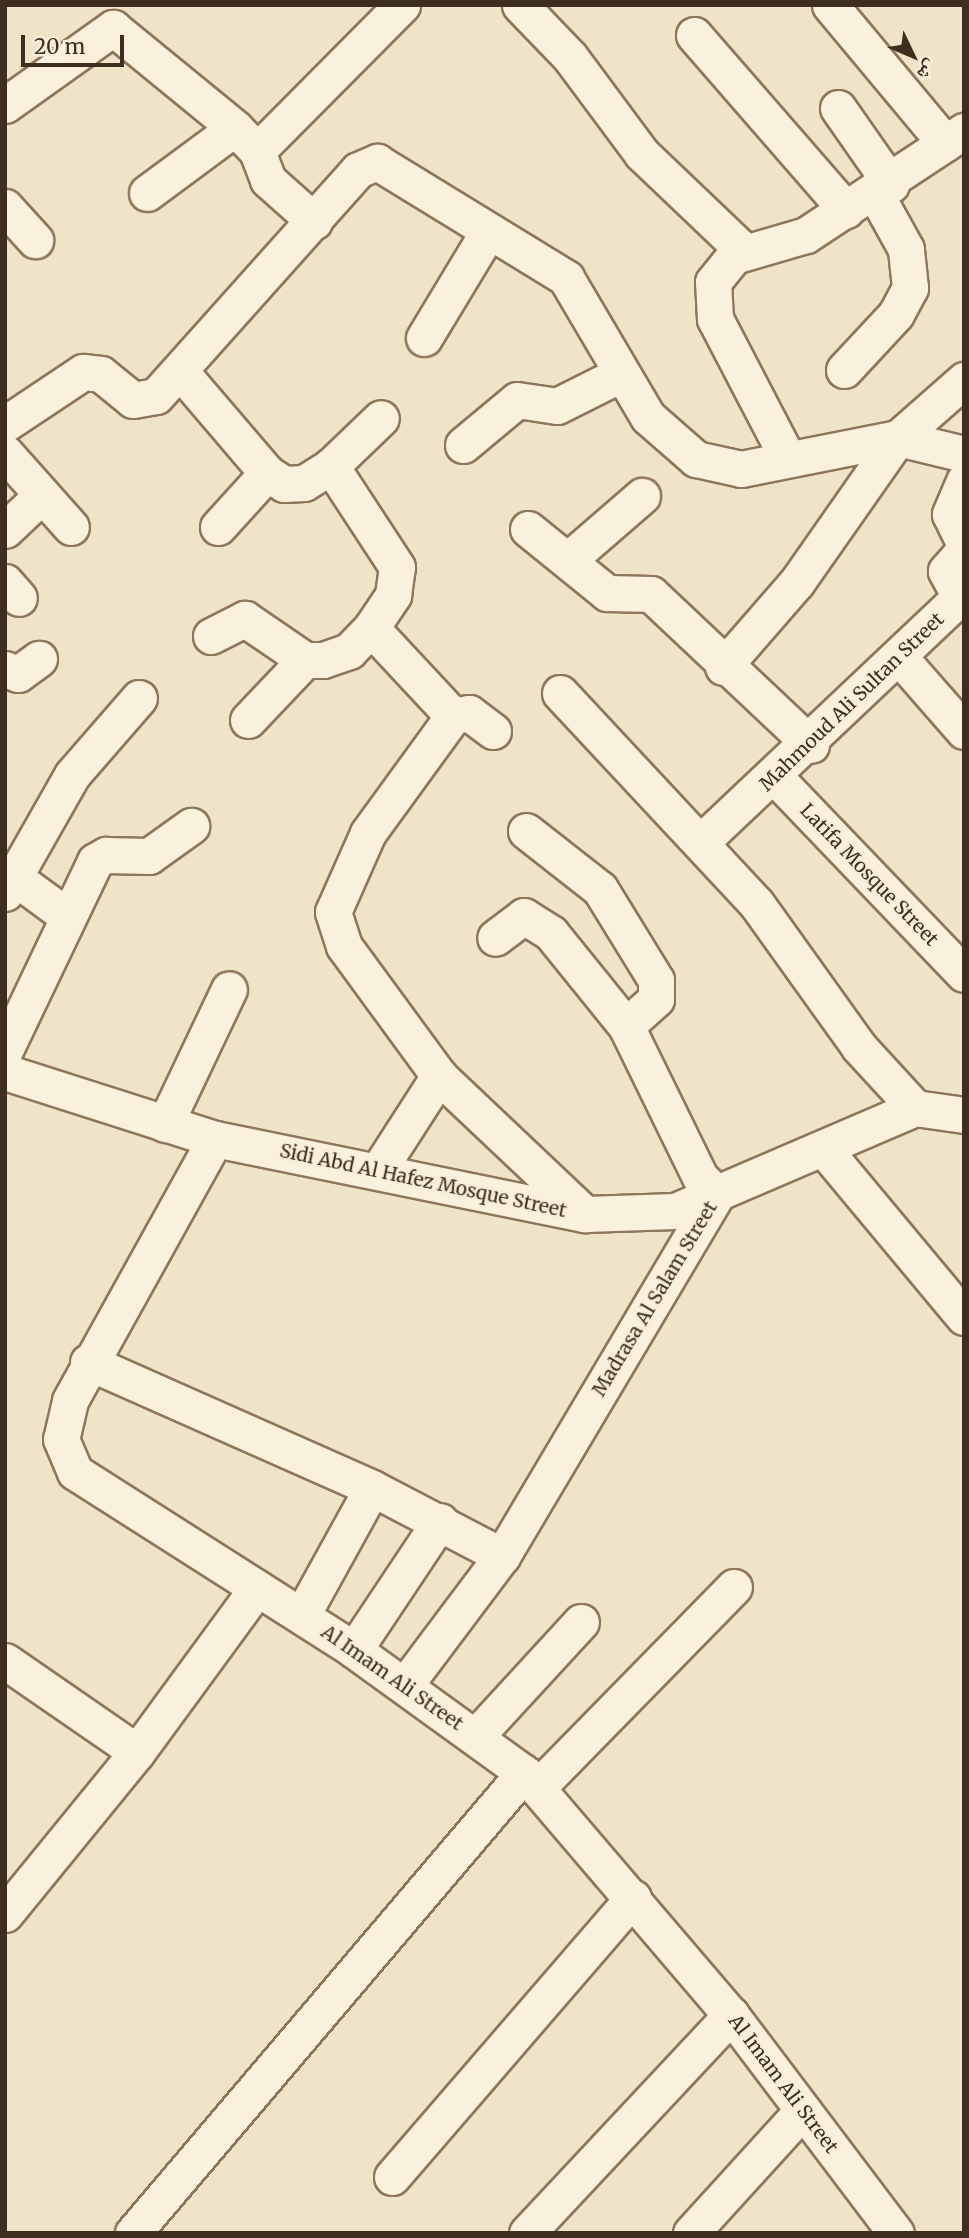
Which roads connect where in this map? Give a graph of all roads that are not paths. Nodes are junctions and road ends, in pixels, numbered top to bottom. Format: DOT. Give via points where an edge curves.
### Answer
graph roads {
  1 [pos="402,5"];
  2 [pos="520,5"];
  3 [pos="830,5"];
  4 [pos="694,35"];
  5 [pos="5,105"];
  6 [pos="838,108"];
  7 [pos="955,137"];
  8 [pos="246,140"];
  9 [pos="147,193"];
  10 [pos="871,196"];
  11 [pos="5,207"];
  12 [pos="314,221"];
  13 [pos="488,232"];
  14 [pos="35,240"];
  15 [pos="744,251"];
  16 [pos="424,338"];
  17 [pos="844,370"];
  18 [pos="180,371"];
  19 [pos="621,374"];
  20 [pos="964,380"];
  21 [pos="381,418"];
  22 [pos="5,424"];
  23 [pos="898,438"];
  24 [pos="463,445"];
  25 [pos="5,453"];
  26 [pos="964,453"];
  27 [pos="788,459"];
  28 [pos="331,466"];
  29 [pos="267,473"];
  30 [pos="964,481"];
  31 [pos="42,495"];
  32 [pos="642,496"];
  33 [pos="71,527"];
  34 [pos="218,527"];
  35 [pos="528,529"];
  36 [pos="5,530"];
  37 [pos="964,543"];
  38 [pos="964,550"];
  39 [pos="568,560"];
  40 [pos="371,628"];
  41 [pos="211,636"];
  42 [pos="900,658"];
  43 [pos="39,659"];
  44 [pos="305,660"];
  45 [pos="723,667"];
  46 [pos="5,669"];
  47 [pos="560,693"];
  48 [pos="139,698"];
  49 [pos="453,716"];
  50 [pos="248,720"];
  51 [pos="493,731"];
  52 [pos="964,731"];
  53 [pos="811,745"];
  54 [pos="775,777"];
  55 [pos="191,825"];
  56 [pos="526,831"];
  57 [pos="701,842"];
  58 [pos="10,885"];
  59 [pos="67,916"];
  60 [pos="495,938"];
  61 [pos="964,974"];
  62 [pos="229,989"];
  63 [pos="626,1026"];
  64 [pos="5,1050"];
  65 [pos="5,1072"];
  66 [pos="439,1076"];
  67 [pos="915,1108"];
  68 [pos="964,1115"];
  69 [pos="165,1124"];
  70 [pos="215,1139"];
  71 [pos="823,1148"];
  72 [pos="379,1169"];
  73 [pos="717,1194"];
  74 [pos="585,1214"];
  75 [pos="964,1317"];
  76 [pos="89,1362"];
  77 [pos="372,1488"];
  78 [pos="440,1521"];
  79 [pos="502,1556"];
  80 [pos="734,1587"];
  81 [pos="257,1588"];
  82 [pos="302,1615"];
  83 [pos="581,1622"];
  84 [pos="354,1650"];
  85 [pos="5,1661"];
  86 [pos="405,1685"];
  87 [pos="476,1736"];
  88 [pos="137,1752"];
  89 [pos="531,1780"];
  90 [pos="632,1899"];
  91 [pos="5,1913"];
  92 [pos="731,2015"];
  93 [pos="803,2110"];
  94 [pos="392,2177"];
  95 [pos="133,2233"];
  96 [pos="527,2233"];
  97 [pos="691,2233"];
  98 [pos="896,2233"];
  1 -- 8 [label="street"];
  2 -- 15 [label="street" via="570,57 642,154"];
  3 -- 7 [label="street"];
  4 -- 10 [label="street"];
  5 -- 8 [label="street" via="113,27"];
  6 -- 10 [label="street"];
  7 -- 10 [label="street"];
  8 -- 9 [label="street"];
  8 -- 12 [label="street" via="268,180"];
  10 -- 15 [label="street" via="789,244"];
  10 -- 17 [label="street" via="906,249 909,288 896,314"];
  11 -- 14 [label="street"];
  12 -- 13 [label="street" via="358,170 384,163"];
  12 -- 18 [label="street"];
  13 -- 16 [label="street"];
  13 -- 19 [label="street" via="566,278 592,313"];
  15 -- 27 [label="street" via="713,282 711,300"];
  18 -- 22 [label="street" via="141,402 101,374 83,372"];
  18 -- 29 [label="street"];
  19 -- 24 [label="street" via="557,406 517,400"];
  19 -- 27 [label="street" via="648,417 696,459 741,470"];
  20 -- 23 [label="street"];
  21 -- 28 [label="street"];
  23 -- 26 [label="street"];
  23 -- 27 [label="street"];
  23 -- 45 [label="street" via="797,582"];
  25 -- 31 [label="street"];
  28 -- 29 [label="street" via="293,485"];
  28 -- 40 [label="street" via="397,567 393,595"];
  29 -- 34 [label="street"];
  30 -- 37 [label="street" via="950,514"];
  31 -- 33 [label="street"];
  31 -- 36 [label="street"];
  32 -- 39 [label="street"];
  35 -- 39 [label="street"];
  38 -- 42 [label="street, Mahmoud Ali Sultan Street" via="946,572 957,599"];
  39 -- 45 [label="street" via="614,596 633,589 651,594"];
  40 -- 44 [label="street" via="336,657"];
  40 -- 49 [label="street"];
  41 -- 44 [label="street" via="239,620 252,621"];
  42 -- 52 [label="street"];
  42 -- 53 [label="street, Mahmoud Ali Sultan Street"];
  43 -- 46 [label="street" via="18,674"];
  44 -- 50 [label="street"];
  45 -- 53 [label="street"];
  47 -- 57 [label="street"];
  48 -- 58 [label="street" via="72,775"];
  49 -- 51 [label="street" via="469,713"];
  49 -- 66 [label="street" via="369,833 333,912 344,946 366,981"];
  53 -- 54 [label="street, Mahmoud Ali Sultan Street"];
  54 -- 57 [label="street, Mahmoud Ali Sultan Street"];
  54 -- 61 [label="street, Latifa Mosque Street"];
  55 -- 59 [label="street" via="149,856 106,855 95,861"];
  56 -- 63 [label="street" via="600,889 656,980 656,999"];
  57 -- 67 [label="street" via="801,958 859,1047"];
  58 -- 59 [label="street"];
  59 -- 64 [label="street"];
  60 -- 63 [label="street, Madrasa Al Salam Street" via="524,916 540,922"];
  62 -- 69 [label="street"];
  63 -- 73 [label="street, Madrasa Al Salam Street" via="700,1177"];
  65 -- 69 [label="street, Sidi Abd Al Hafez Mosque Street"];
  66 -- 72 [label="street"];
  66 -- 74 [label="street"];
  67 -- 68 [label="street"];
  67 -- 71 [label="street, Sidi Abd Al Hafez Mosque Street"];
  69 -- 70 [label="street, Sidi Abd Al Hafez Mosque Street"];
  70 -- 72 [label="street, Sidi Abd Al Hafez Mosque Street"];
  70 -- 76 [label="street, Al Imam Ali Street"];
  71 -- 73 [label="street, Sidi Abd Al Hafez Mosque Street"];
  71 -- 75 [label="street"];
  72 -- 74 [label="street, Sidi Abd Al Hafez Mosque Street"];
  73 -- 74 [label="street, Sidi Abd Al Hafez Mosque Street" via="675,1211"];
  73 -- 79 [label="street, Madrasa Al Salam Street"];
  76 -- 77 [label="street"];
  76 -- 81 [label="street, Al Imam Ali Street" via="61,1424 75,1472"];
  77 -- 78 [label="street"];
  77 -- 82 [label="street"];
  78 -- 79 [label="street"];
  78 -- 84 [label="street"];
  79 -- 86 [label="street, Madrasa Al Salam Street"];
  80 -- 89 [label="street"];
  81 -- 82 [label="street, Al Imam Ali Street"];
  81 -- 88 [label="street"];
  82 -- 84 [label="street, Al Imam Ali Street"];
  83 -- 87 [label="street"];
  84 -- 86 [label="street, Al Imam Ali Street"];
  85 -- 88 [label="street"];
  86 -- 87 [label="street, Al Imam Ali Street"];
  87 -- 89 [label="street, Al Imam Ali Street"];
  88 -- 91 [label="street"];
  89 -- 90 [label="street, Al Imam Ali Street"];
  89 -- 95 [label="street"];
  90 -- 92 [label="street, Al Imam Ali Street"];
  90 -- 94 [label="street"];
  92 -- 93 [label="street, Al Imam Ali Street"];
  92 -- 96 [label="street"];
  93 -- 97 [label="street"];
  93 -- 98 [label="street, Al Imam Ali Street"];
}
